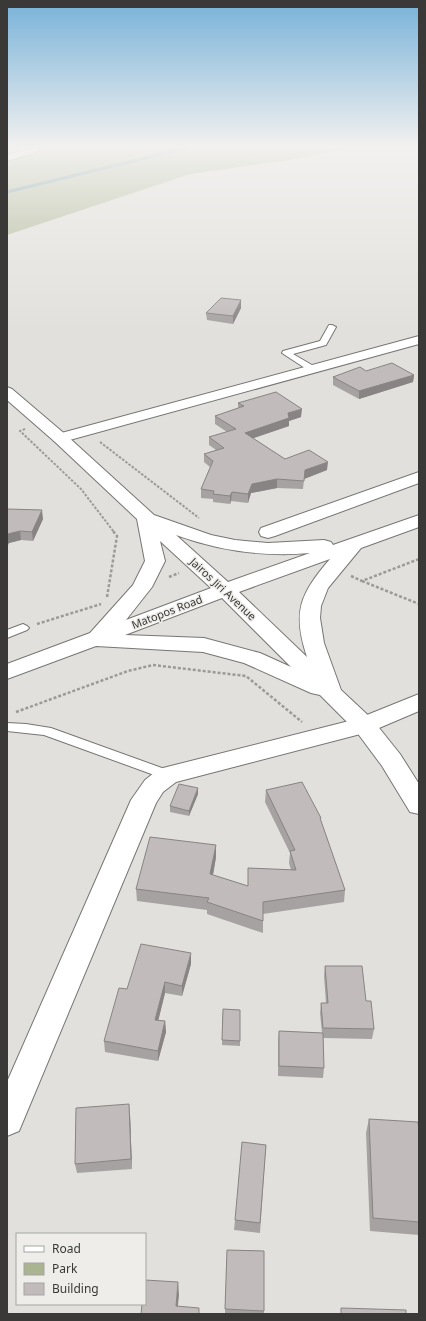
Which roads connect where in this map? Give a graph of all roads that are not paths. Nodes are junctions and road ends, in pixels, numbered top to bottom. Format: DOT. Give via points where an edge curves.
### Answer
graph roads {
  1 [pos="332,327"];
  2 [pos="419,340"];
  3 [pos="314,370"];
  4 [pos="7,392"];
  5 [pos="60,438"];
  6 [pos="419,477"];
  7 [pos="146,517"];
  8 [pos="419,521"];
  9 [pos="268,532"];
  10 [pos="355,543"];
  11 [pos="225,590"];
  12 [pos="23,628"];
  13 [pos="7,634"];
  14 [pos="92,640"];
  15 [pos="7,672"];
  16 [pos="332,694"];
  17 [pos="419,702"];
  18 [pos="364,725"];
  19 [pos="7,727"];
  20 [pos="168,775"];
  21 [pos="419,805"];
  22 [pos="7,1120"];
  1 -- 3 [label="lane" via="323,343 286,353"];
  2 -- 3 [label="main road"];
  3 -- 5 [label="main road"];
  4 -- 5 [label="main road, Jairos Jiri Avenue"];
  5 -- 7 [label="main road, Jairos Jiri Avenue"];
  6 -- 9 [label="main road"];
  7 -- 10 [label="main road" via="234,546 303,548"];
  7 -- 11 [label="main road, Jairos Jiri Avenue"];
  7 -- 14 [label="main road" via="155,561 142,587 119,615"];
  8 -- 10 [label="main road, Matopos Road"];
  10 -- 11 [label="main road, Matopos Road"];
  10 -- 16 [label="main road" via="322,583 310,609 312,638"];
  11 -- 14 [label="main road, Matopos Road"];
  11 -- 16 [label="main road, Jairos Jiri Avenue"];
  12 -- 13 [label="lane"];
  14 -- 15 [label="main road, Matopos Road"];
  14 -- 16 [label="main road" via="204,645 252,658"];
  16 -- 18 [label="main road, Jairos Jiri Avenue"];
  17 -- 18 [label="main road"];
  18 -- 20 [label="main road"];
  18 -- 21 [label="main road, Jairos Jiri Avenue" via="391,760"];
  19 -- 20 [label="lane" via="46,731"];
  20 -- 22 [label="main road" via="154,786 144,800"];
}
